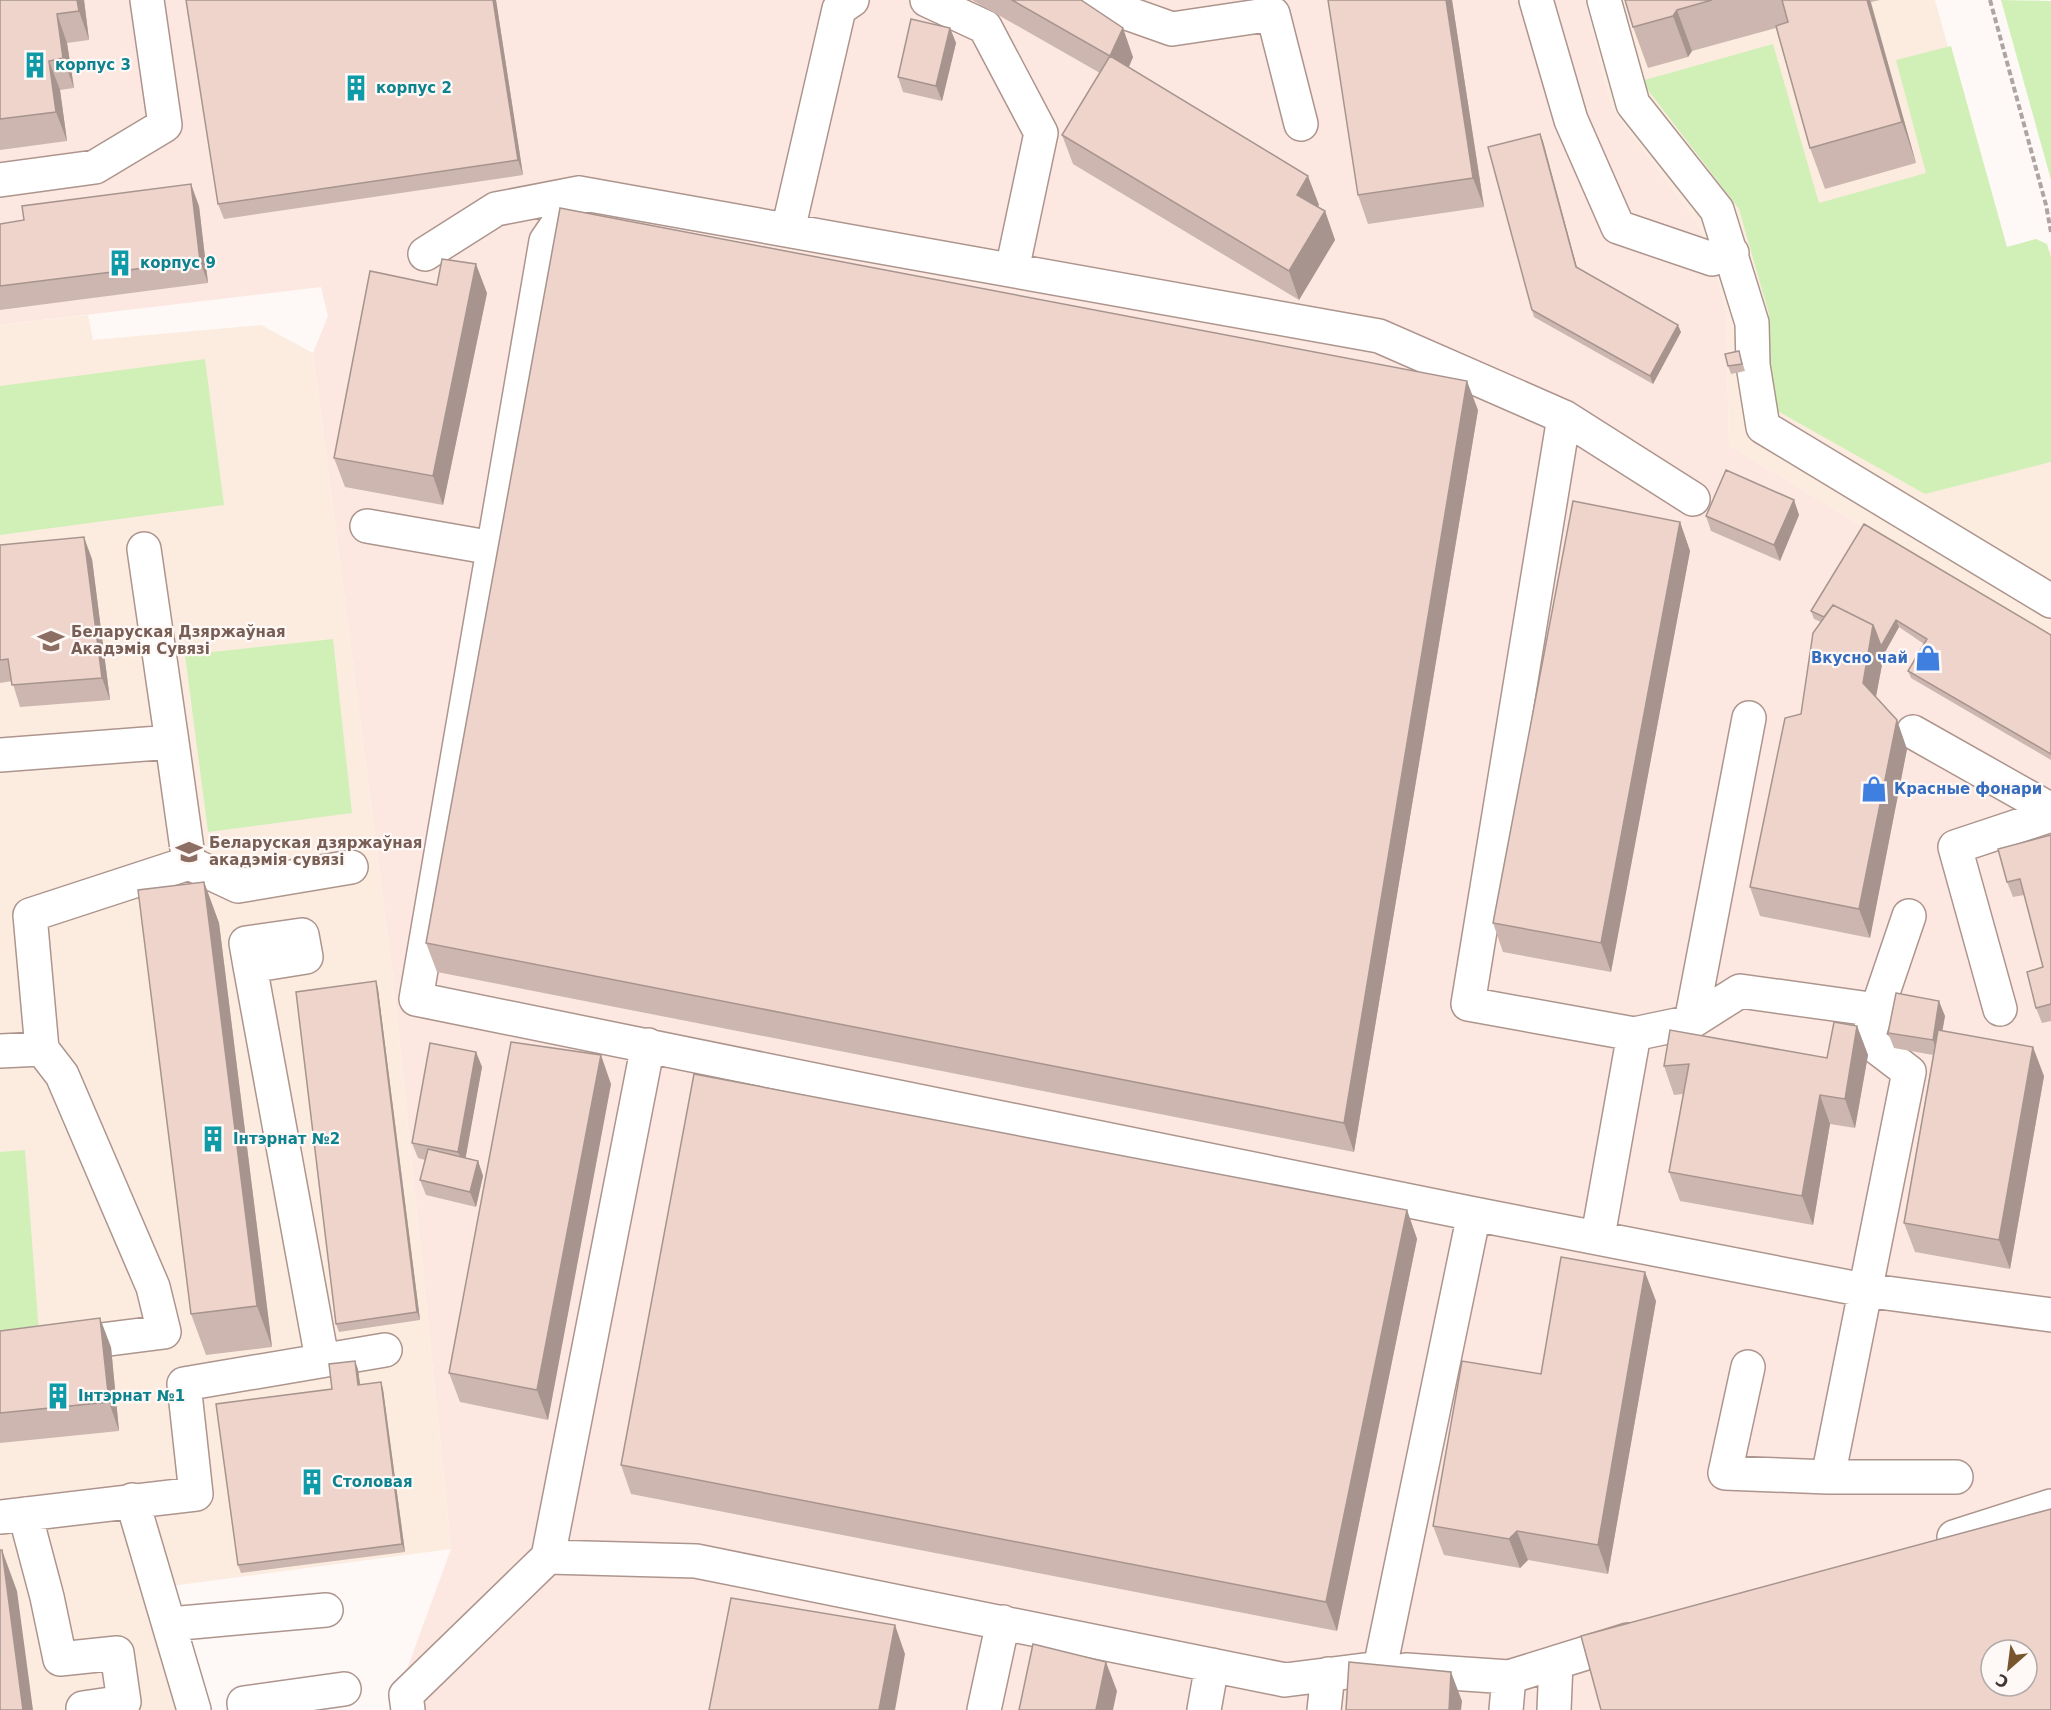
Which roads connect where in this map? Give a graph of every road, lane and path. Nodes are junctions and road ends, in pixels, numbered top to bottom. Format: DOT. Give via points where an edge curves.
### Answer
graph roads {
  1 [pos="147,0"];
  2 [pos="852,0"];
  3 [pos="927,0"];
  4 [pos="1099,0"];
  5 [pos="1536,0"];
  6 [pos="1604,0"];
  7 [pos="1990,0"];
  8 [pos="1301,124"];
  9 [pos="0,180"];
  10 [pos="579,193"];
  11 [pos="788,230"];
  12 [pos="2051,232"];
  13 [pos="1732,253"];
  14 [pos="425,254"];
  15 [pos="1012,270"];
  16 [pos="1564,417"];
  17 [pos="1693,499"];
  18 [pos="367,526"];
  19 [pos="493,548"];
  20 [pos="144,549"];
  21 [pos="2051,601"];
  22 [pos="1749,718"];
  23 [pos="1913,732"];
  24 [pos="172,742"];
  25 [pos="0,755"];
  26 [pos="2051,810"];
  27 [pos="2051,815"];
  28 [pos="189,863"];
  29 [pos="351,867"];
  30 [pos="1909,916"];
  31 [pos="250,966"];
  32 [pos="2000,1009"];
  33 [pos="1877,1010"];
  34 [pos="1691,1022"];
  35 [pos="1634,1034"];
  36 [pos="648,1045"];
  37 [pos="42,1049"];
  38 [pos="0,1051"];
  39 [pos="1474,1214"];
  40 [pos="1598,1236"];
  41 [pos="1864,1290"];
  42 [pos="2051,1314"];
  43 [pos="385,1350"];
  44 [pos="0,1353"];
  45 [pos="322,1359"];
  46 [pos="1748,1367"];
  47 [pos="1828,1477"];
  48 [pos="1956,1477"];
  49 [pos="132,1500"];
  50 [pos="2051,1506"];
  51 [pos="12,1515"];
  52 [pos="1927,1545"];
  53 [pos="548,1557"];
  54 [pos="326,1610"];
  55 [pos="1003,1622"];
  56 [pos="170,1624"];
  57 [pos="1657,1631"];
  58 [pos="1556,1663"];
  59 [pos="1212,1665"];
  60 [pos="1380,1668"];
  61 [pos="1328,1674"];
  62 [pos="1509,1677"];
  63 [pos="344,1689"];
  64 [pos="83,1708"];
  65 [pos="194,1710"];
  66 [pos="245,1710"];
  67 [pos="408,1710"];
  68 [pos="984,1710"];
  69 [pos="1204,1710"];
  70 [pos="1324,1710"];
  71 [pos="1506,1710"];
  72 [pos="1554,1710"];
  1 -- 9 [label="lane" via="165,125 95,167"];
  2 -- 11 [label="lane" via="839,9"];
  3 -- 15 [label="lane" via="985,27 1041,133"];
  4 -- 8 [label="lane" via="1172,29 1273,14"];
  5 -- 13 [label="lane" via="1571,120 1618,227 1712,259"];
  6 -- 13 [label="lane" via="1633,104 1717,210"];
  7 -- 12 [label="path"];
  10 -- 11 [label="lane"];
  10 -- 14 [label="lane" via="496,209"];
  10 -- 19 [label="lane" via="546,241"];
  11 -- 15 [label="lane"];
  13 -- 21 [label="lane" via="1752,323 1753,365 1763,427"];
  15 -- 16 [label="lane" via="1379,336"];
  16 -- 17 [label="lane"];
  16 -- 35 [label="lane" via="1468,1004"];
  18 -- 19 [label="lane"];
  19 -- 36 [label="lane" via="416,999"];
  20 -- 24 [label="lane"];
  22 -- 34 [label="lane"];
  23 -- 26 [label="lane"];
  24 -- 25 [label="lane"];
  24 -- 28 [label="lane"];
  27 -- 32 [label="lane" via="1955,848"];
  28 -- 29 [label="lane" via="238,886"];
  28 -- 37 [label="lane" via="30,915"];
  30 -- 33 [label="lane"];
  31 -- 45 [label="lane"];
  33 -- 34 [label="lane" via="1740,991"];
  33 -- 41 [label="lane" via="1867,1040 1909,1072"];
  34 -- 35 [label="lane"];
  35 -- 40 [label="lane"];
  36 -- 39 [label="lane"];
  36 -- 53 [label="lane"];
  37 -- 38 [label="lane"];
  37 -- 44 [label="lane" via="62,1075 153,1287 164,1332"];
  39 -- 40 [label="lane"];
  39 -- 60 [label="lane"];
  40 -- 41 [label="lane"];
  41 -- 42 [label="lane"];
  41 -- 47 [label="lane"];
  43 -- 45 [label="lane"];
  45 -- 49 [label="lane" via="184,1384 196,1494"];
  46 -- 47 [label="lane" via="1725,1473"];
  47 -- 48 [label="lane"];
  49 -- 51 [label="lane"];
  49 -- 56 [label="lane"];
  50 -- 52 [label="lane"];
  51 -- 64 [label="lane" via="47,1597 60,1659 117,1653 124,1702"];
  53 -- 55 [label="lane" via="696,1561"];
  53 -- 67 [label="lane" via="406,1695"];
  54 -- 56 [label="lane"];
  55 -- 59 [label="lane"];
  55 -- 68 [label="lane"];
  56 -- 65 [label="lane"];
  57 -- 58 [label="lane"];
  58 -- 62 [label="lane"];
  58 -- 72 [label="lane"];
  59 -- 61 [label="lane" via="1285,1680"];
  59 -- 69 [label="lane"];
  60 -- 61 [label="lane"];
  60 -- 62 [label="lane"];
  61 -- 70 [label="lane"];
  62 -- 71 [label="lane"];
  63 -- 66 [label="lane" via="244,1703"];
}
